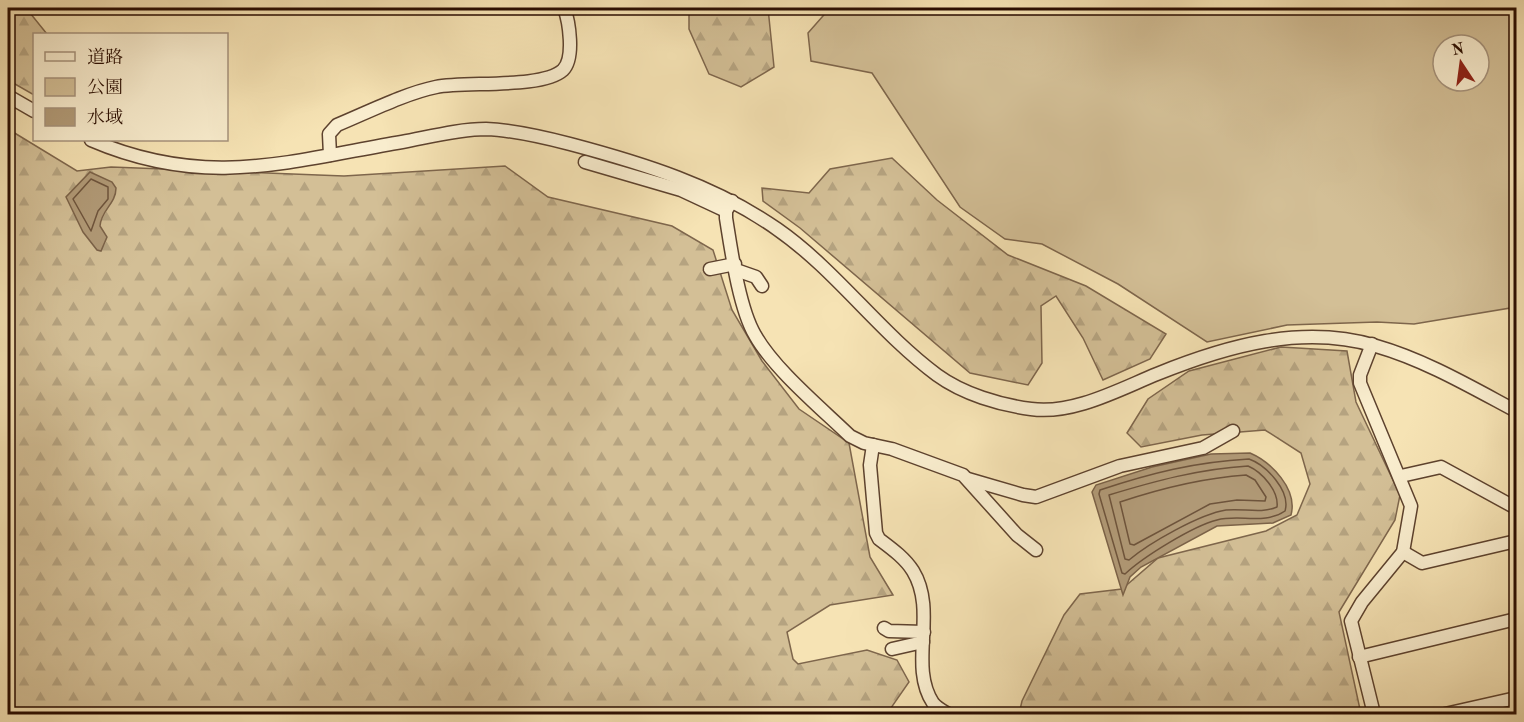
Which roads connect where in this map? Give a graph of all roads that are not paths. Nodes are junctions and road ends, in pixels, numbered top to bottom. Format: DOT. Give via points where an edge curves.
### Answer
graph roads {
  1 [pos="564,8"];
  2 [pos="8,96"];
  3 [pos="33,110"];
  4 [pos="94,141"];
  5 [pos="330,154"];
  6 [pos="585,162"];
  7 [pos="729,206"];
  8 [pos="736,267"];
  9 [pos="710,269"];
  10 [pos="762,286"];
  11 [pos="1372,344"];
  12 [pos="1516,411"];
  13 [pos="1233,431"];
  14 [pos="873,445"];
  15 [pos="1401,476"];
  16 [pos="967,479"];
  17 [pos="1516,508"];
  18 [pos="1516,541"];
  19 [pos="1036,550"];
  20 [pos="1403,552"];
  21 [pos="1516,619"];
  22 [pos="884,628"];
  23 [pos="923,637"];
  24 [pos="892,649"];
  25 [pos="1359,657"];
  26 [pos="1516,698"];
  27 [pos="938,712"];
  28 [pos="1374,714"];
  29 [pos="1444,714"];
  1 -- 5 [label="street" via="570,40 563,70 541,79 429,89 337,125 329,134"];
  2 -- 3 [label="street"];
  4 -- 5 [label="street" via="140,158 202,169 239,169"];
  5 -- 7 [label="street" via="460,131 515,132 573,145 674,177"];
  6 -- 7 [label="street"];
  7 -- 8 [label="street"];
  7 -- 11 [label="street" via="782,232 939,377 973,394 1009,405 1036,410 1088,400 1240,345 1317,337"];
  8 -- 9 [label="street"];
  8 -- 10 [label="street" via="756,277"];
  8 -- 14 [label="street" via="750,325 768,353 850,436"];
  11 -- 12 [label="street" via="1455,379"];
  11 -- 15 [label="street" via="1360,383"];
  13 -- 16 [label="street" via="1203,448 1120,466 1036,496"];
  14 -- 16 [label="street" via="892,448"];
  14 -- 23 [label="street" via="870,465 876,533 907,562 916,577 925,607"];
  15 -- 17 [label="street" via="1441,467"];
  15 -- 20 [label="street" via="1411,506"];
  16 -- 19 [label="street" via="1017,535"];
  18 -- 20 [label="street" via="1422,563"];
  20 -- 25 [label="street" via="1362,602 1352,621"];
  21 -- 25 [label="street"];
  22 -- 23 [label="street"];
  23 -- 24 [label="street"];
  23 -- 27 [label="street" via="927,689"];
  25 -- 28 [label="street"];
  26 -- 29 [label="street"];
}
